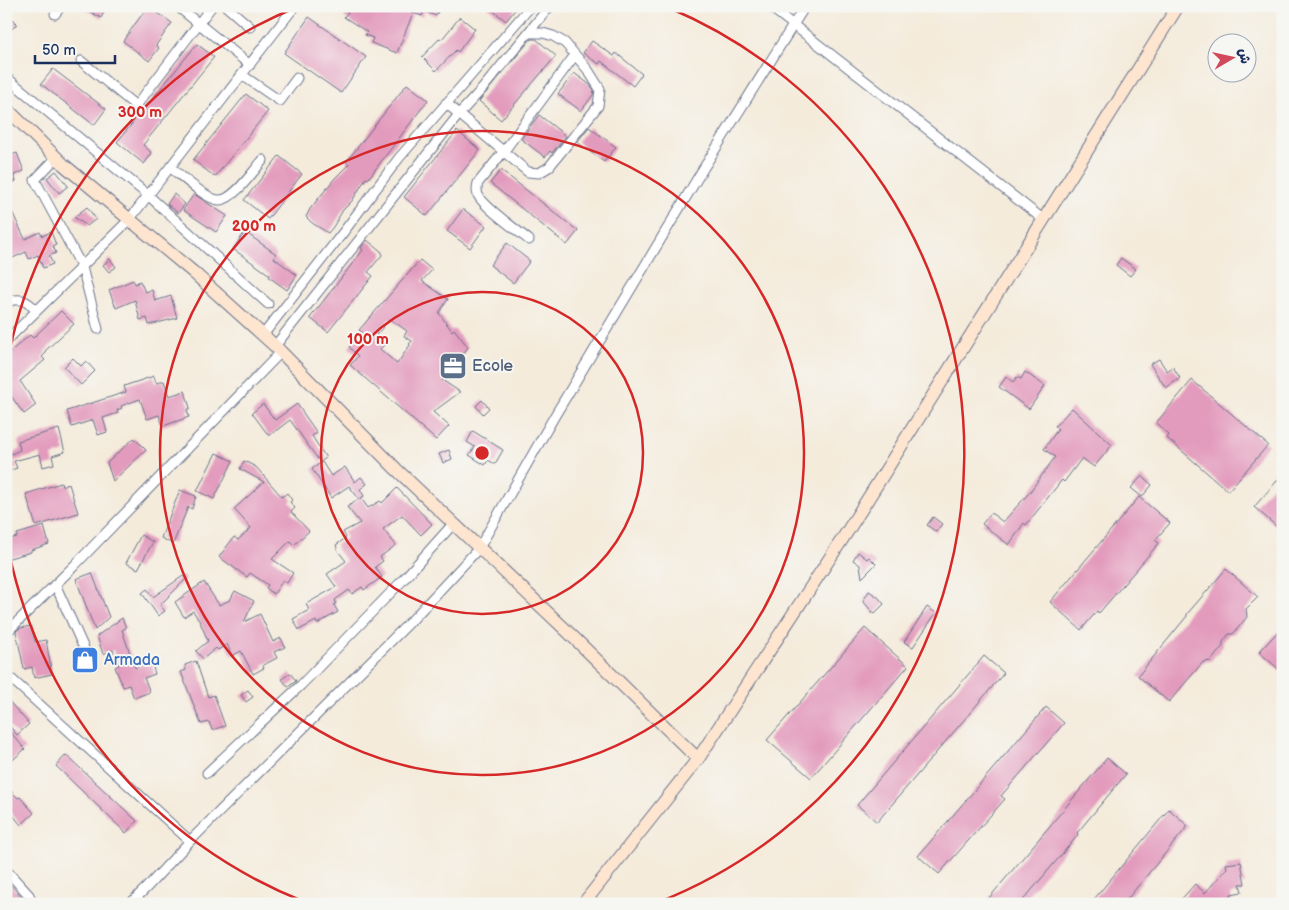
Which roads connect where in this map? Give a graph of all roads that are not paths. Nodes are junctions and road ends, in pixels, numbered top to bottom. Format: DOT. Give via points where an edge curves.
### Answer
graph roads {
  1 [pos="177,6"];
  2 [pos="212,6"];
  3 [pos="226,6"];
  4 [pos="295,6"];
  5 [pos="531,6"];
  6 [pos="550,6"];
  7 [pos="769,6"];
  8 [pos="806,6"];
  9 [pos="1178,6"];
  10 [pos="198,24"];
  11 [pos="794,26"];
  12 [pos="250,27"];
  13 [pos="529,32"];
  14 [pos="501,41"];
  15 [pos="513,53"];
  16 [pos="575,55"];
  17 [pos="81,61"];
  18 [pos="250,65"];
  19 [pos="242,75"];
  20 [pos="6,77"];
  21 [pos="296,78"];
  22 [pos="446,103"];
  23 [pos="6,108"];
  24 [pos="460,113"];
  25 [pos="504,150"];
  26 [pos="56,158"];
  27 [pos="263,160"];
  28 [pos="172,168"];
  29 [pos="149,196"];
  30 [pos="129,220"];
  31 [pos="1044,220"];
  32 [pos="530,240"];
  33 [pos="82,267"];
  34 [pos="6,302"];
  35 [pos="268,304"];
  36 [pos="36,310"];
  37 [pos="98,329"];
  38 [pos="262,335"];
  39 [pos="6,341"];
  40 [pos="278,349"];
  41 [pos="453,524"];
  42 [pos="479,548"];
  43 [pos="55,584"];
  44 [pos="6,633"];
  45 [pos="91,664"];
  46 [pos="6,674"];
  47 [pos="698,759"];
  48 [pos="207,774"];
  49 [pos="190,841"];
  50 [pos="6,870"];
  51 [pos="33,904"];
  52 [pos="130,904"];
  53 [pos="583,904"];
  1 -- 10 [label="street"];
  2 -- 10 [label="street"];
  3 -- 12 [label="street"];
  4 -- 18 [label="street"];
  5 -- 14 [label="street"];
  6 -- 13 [label="street"];
  7 -- 11 [label="street"];
  8 -- 11 [label="street"];
  9 -- 31 [label="street"];
  10 -- 17 [label="street" via="136,106"];
  10 -- 18 [label="street"];
  11 -- 31 [label="street"];
  11 -- 42 [label="street" via="703,169"];
  13 -- 15 [label="street"];
  13 -- 16 [label="street" via="553,36 565,43"];
  14 -- 15 [label="street"];
  14 -- 22 [label="street"];
  15 -- 24 [label="street"];
  16 -- 25 [label="street"];
  16 -- 25 [label="street" via="597,82 598,106 544,171 528,172"];
  18 -- 19 [label="street"];
  19 -- 21 [label="street" via="280,101"];
  19 -- 28 [label="street"];
  20 -- 29 [label="street"];
  22 -- 24 [label="street"];
  22 -- 38 [label="street" via="399,158"];
  23 -- 26 [label="street"];
  24 -- 25 [label="street"];
  24 -- 40 [label="street"];
  25 -- 32 [label="street" via="478,183 477,192 486,205"];
  26 -- 30 [label="street"];
  26 -- 33 [label="street" via="35,180"];
  27 -- 28 [label="street" via="236,191 222,200 213,199"];
  28 -- 29 [label="street"];
  29 -- 30 [label="street"];
  29 -- 35 [label="street"];
  30 -- 33 [label="street"];
  30 -- 38 [label="street" via="193,272"];
  31 -- 47 [label="street" via="847,532"];
  33 -- 36 [label="street"];
  33 -- 37 [label="street"];
  34 -- 36 [label="street" via="22,300"];
  36 -- 39 [label="street"];
  38 -- 40 [label="street"];
  40 -- 41 [label="street"];
  40 -- 43 [label="street"];
  41 -- 42 [label="street"];
  41 -- 48 [label="street" via="301,685"];
  42 -- 47 [label="street"];
  42 -- 49 [label="street" via="413,619"];
  43 -- 44 [label="street"];
  43 -- 45 [label="street"];
  46 -- 49 [label="street"];
  47 -- 53 [label="street"];
  49 -- 52 [label="street"];
  50 -- 51 [label="street"];
}
